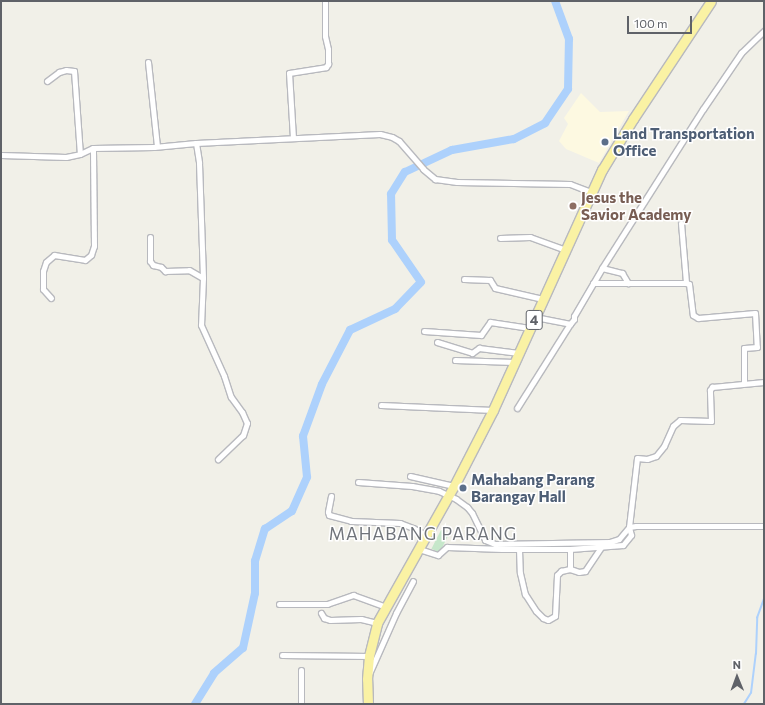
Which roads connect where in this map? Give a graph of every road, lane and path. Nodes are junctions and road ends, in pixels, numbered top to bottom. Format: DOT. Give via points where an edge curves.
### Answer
graph roads {
  1 [pos="325,1"];
  2 [pos="711,1"];
  3 [pos="764,31"];
  4 [pos="148,62"];
  5 [pos="48,81"];
  6 [pos="293,138"];
  7 [pos="196,143"];
  8 [pos="157,146"];
  9 [pos="93,148"];
  10 [pos="80,154"];
  11 [pos="1,155"];
  12 [pos="591,192"];
  13 [pos="681,223"];
  14 [pos="150,237"];
  15 [pos="500,238"];
  16 [pos="565,250"];
  17 [pos="602,268"];
  18 [pos="203,278"];
  19 [pos="464,279"];
  20 [pos="628,283"];
  21 [pos="686,283"];
  22 [pos="593,284"];
  23 [pos="51,298"];
  24 [pos="544,299"];
  25 [pos="535,316"];
  26 [pos="570,324"];
  27 [pos="530,328"];
  28 [pos="424,331"];
  29 [pos="436,342"];
  30 [pos="518,353"];
  31 [pos="455,360"];
  32 [pos="514,362"];
  33 [pos="764,382"];
  34 [pos="744,383"];
  35 [pos="381,405"];
  36 [pos="517,408"];
  37 [pos="493,410"];
  38 [pos="218,459"];
  39 [pos="410,476"];
  40 [pos="358,482"];
  41 [pos="454,486"];
  42 [pos="331,496"];
  43 [pos="449,496"];
  44 [pos="764,526"];
  45 [pos="629,527"];
  46 [pos="427,536"];
  47 [pos="601,547"];
  48 [pos="420,549"];
  49 [pos="519,549"];
  50 [pos="570,549"];
  51 [pos="570,569"];
  52 [pos="413,581"];
  53 [pos="279,604"];
  54 [pos="386,607"];
  55 [pos="321,613"];
  56 [pos="377,622"];
  57 [pos="282,655"];
  58 [pos="369,656"];
  59 [pos="301,670"];
  60 [pos="367,679"];
  61 [pos="301,704"];
  62 [pos="368,704"];
  1 -- 6 [label="street" via="328,64 326,67 289,73"];
  2 -- 12 [label="highway, 4" via="616,145"];
  3 -- 17 [label="street" via="741,53"];
  4 -- 8 [label="street"];
  5 -- 10 [label="street" via="59,72 74,71"];
  6 -- 7 [label="street"];
  6 -- 12 [label="street" via="380,134 392,137 408,150 423,170 441,181 570,184"];
  7 -- 8 [label="street"];
  7 -- 18 [label="street"];
  8 -- 9 [label="street"];
  9 -- 10 [label="street"];
  9 -- 23 [label="street" via="94,246 88,259 54,256 46,262 43,289"];
  10 -- 11 [label="street" via="66,157"];
  12 -- 16 [label="highway, 4"];
  13 -- 21 [label="street"];
  14 -- 18 [label="street" via="150,261 153,265 165,271 189,270"];
  15 -- 16 [label="street" via="530,237"];
  16 -- 24 [label="highway, 4"];
  17 -- 20 [label="street" via="622,273"];
  17 -- 22 [label="street"];
  18 -- 38 [label="street" via="201,325 231,397 247,423 243,435"];
  19 -- 24 [label="street" via="490,280 495,288"];
  20 -- 21 [label="street"];
  20 -- 22 [label="street"];
  21 -- 34 [label="street" via="689,284 693,315 698,318 755,313 757,347 744,348"];
  22 -- 26 [label="street"];
  24 -- 25 [label="highway, 4"];
  25 -- 26 [label="street"];
  25 -- 27 [label="highway, 4"];
  26 -- 36 [label="street"];
  27 -- 28 [label="street" via="490,322 481,335"];
  27 -- 30 [label="highway, 4"];
  29 -- 30 [label="street" via="472,353 479,348"];
  30 -- 32 [label="highway, 4"];
  31 -- 32 [label="street"];
  32 -- 37 [label="highway, 4"];
  33 -- 34 [label="street"];
  34 -- 45 [label="street" via="712,387 711,421 680,420 673,426 664,446 656,456 647,459 637,458"];
  35 -- 37 [label="street"];
  37 -- 41 [label="highway, 4"];
  39 -- 41 [label="street"];
  40 -- 43 [label="street" via="412,486 439,491"];
  41 -- 43 [label="highway, 4"];
  42 -- 46 [label="street" via="329,515 351,521 400,523"];
  43 -- 45 [label="street" via="467,507 485,540 495,544 610,542 619,539"];
  43 -- 46 [label="highway, 4"];
  44 -- 45 [label="street"];
  45 -- 47 [label="street" via="630,538 623,545"];
  46 -- 48 [label="highway, 4"];
  47 -- 50 [label="street"];
  47 -- 51 [label="street" via="583,572"];
  48 -- 49 [label="street" via="436,555 440,555 447,547"];
  48 -- 54 [label="highway, 4"];
  49 -- 50 [label="street"];
  49 -- 51 [label="street" via="520,573 525,594 536,611 546,620 555,616 558,572"];
  50 -- 51 [label="street"];
  52 -- 60 [label="street"];
  53 -- 54 [label="street" via="327,604 353,595"];
  54 -- 56 [label="highway, 4"];
  55 -- 56 [label="street" via="324,618 330,620 361,619"];
  56 -- 58 [label="highway, 4"];
  57 -- 58 [label="street"];
  58 -- 60 [label="highway, 4"];
  59 -- 61 [label="street"];
  60 -- 62 [label="highway, 4"];
}
